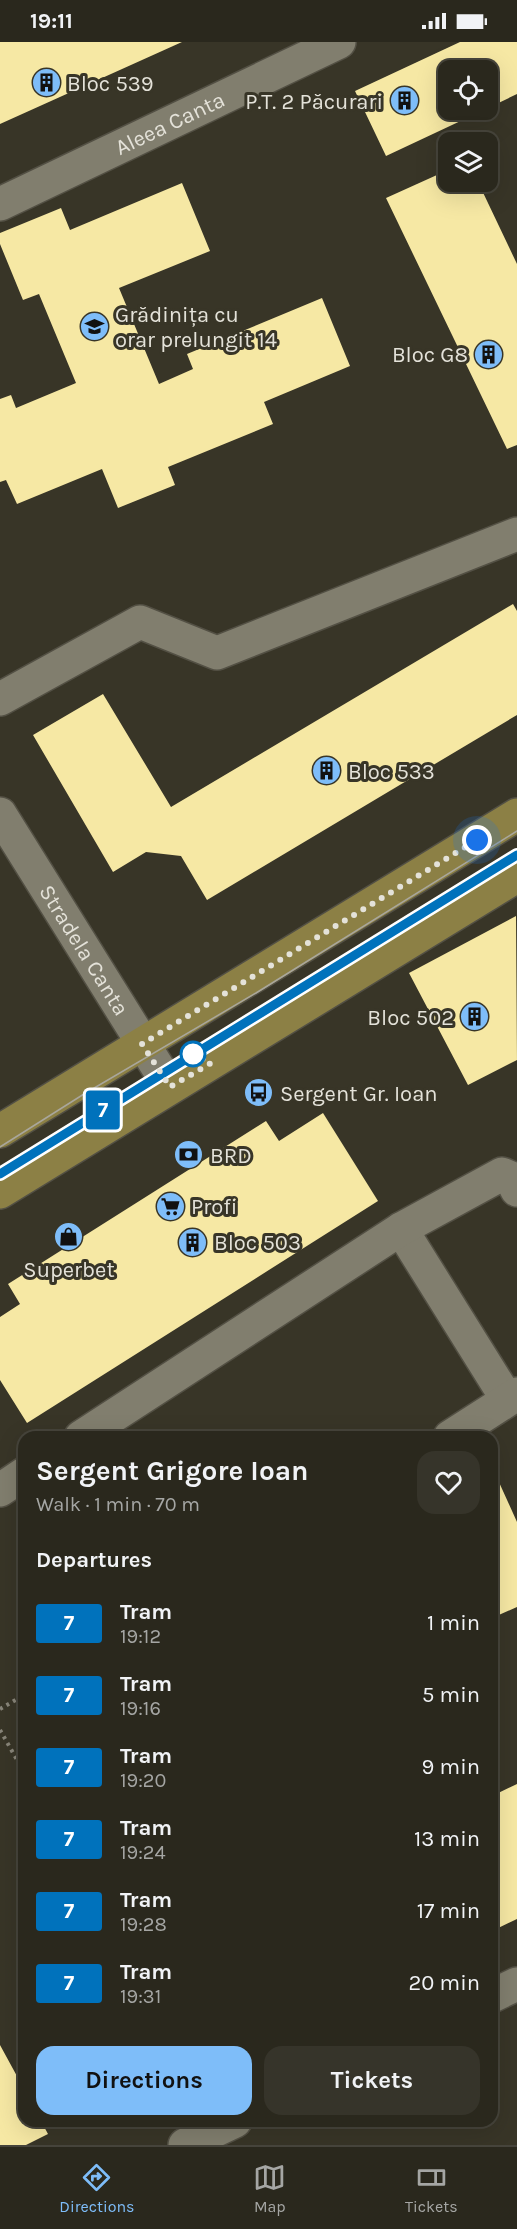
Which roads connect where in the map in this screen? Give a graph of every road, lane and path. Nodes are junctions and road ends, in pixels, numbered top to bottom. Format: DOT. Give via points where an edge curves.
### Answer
graph roads {
  1 [pos="339,42"];
  2 [pos="0,204"];
  3 [pos="517,534"];
  4 [pos="0,699"];
  5 [pos="0,814"];
  6 [pos="517,815"];
  7 [pos="517,876"];
  8 [pos="142,1044"];
  9 [pos="170,1087"];
  10 [pos="0,1131"];
  11 [pos="517,1190"];
  12 [pos="0,1192"];
  13 [pos="401,1229"];
  14 [pos="512,1396"];
  15 [pos="90,1431"];
  16 [pos="459,1431"];
  17 [pos="18,1478"];
  18 [pos="0,1490"];
  19 [pos="18,1698"];
  20 [pos="0,1709"];
  21 [pos="0,1730"];
  22 [pos="18,1762"];
  23 [pos="517,1984"];
  24 [pos="498,1993"];
  25 [pos="222,2127"];
  26 [pos="185,2145"];
  1 -- 2 [label="street, Aleea Canta"];
  3 -- 4 [label="street" via="217,653 140,622"];
  5 -- 8 [label="street, Stradela Canta"];
  6 -- 8 [label="main road"];
  7 -- 9 [label="main road"];
  8 -- 9 [label="street, Stradela Canta"];
  8 -- 10 [label="main road"];
  9 -- 12 [label="main road"];
  11 -- 13 [label="street" via="511,1178 502,1174"];
  13 -- 14 [label="street"];
  13 -- 15 [label="street"];
  14 -- 16 [label="street"];
  17 -- 18 [label="street"];
  19 -- 20 [label="path"];
  21 -- 22 [label="path"];
  23 -- 24 [label="street"];
  25 -- 26 [label="street"];
}
